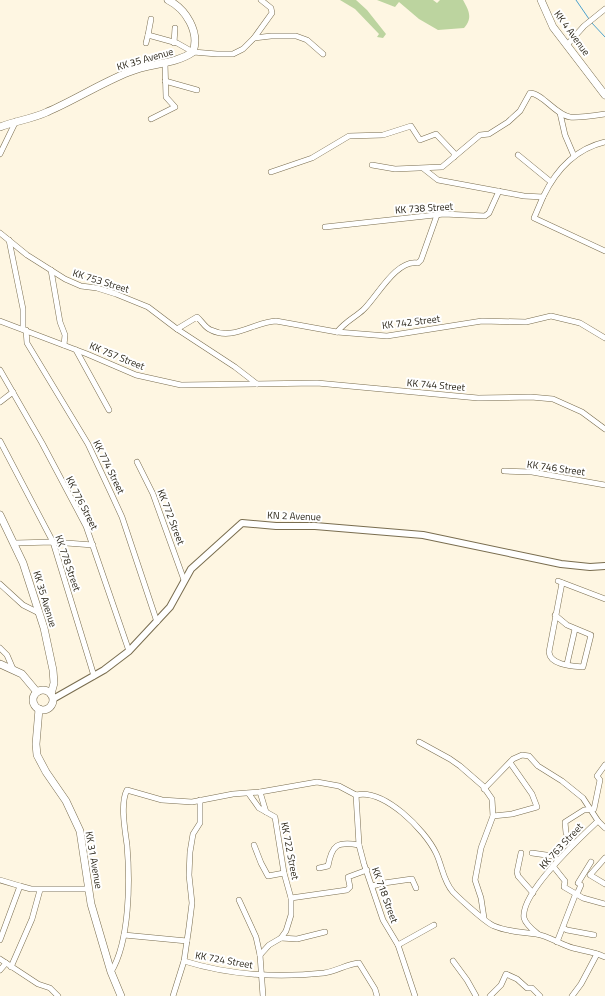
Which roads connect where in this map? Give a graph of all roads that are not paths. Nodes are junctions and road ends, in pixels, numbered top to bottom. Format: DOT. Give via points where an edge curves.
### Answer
graph roads {
  1 [pos="168,0"];
  2 [pos="261,0"];
  3 [pos="541,0"];
  4 [pos="605,10"];
  5 [pos="151,19"];
  6 [pos="175,28"];
  7 [pos="148,35"];
  8 [pos="254,38"];
  9 [pos="146,43"];
  10 [pos="174,43"];
  11 [pos="567,45"];
  12 [pos="193,52"];
  13 [pos="322,54"];
  14 [pos="165,63"];
  15 [pos="165,81"];
  16 [pos="197,90"];
  17 [pos="605,96"];
  18 [pos="560,113"];
  19 [pos="605,114"];
  20 [pos="151,119"];
  21 [pos="16,121"];
  22 [pos="1,124"];
  23 [pos="605,142"];
  24 [pos="0,154"];
  25 [pos="518,156"];
  26 [pos="574,156"];
  27 [pos="454,157"];
  28 [pos="372,165"];
  29 [pos="424,169"];
  30 [pos="271,172"];
  31 [pos="551,182"];
  32 [pos="499,191"];
  33 [pos="543,197"];
  34 [pos="437,215"];
  35 [pos="325,227"];
  36 [pos="0,233"];
  37 [pos="9,240"];
  38 [pos="605,251"];
  39 [pos="51,270"];
  40 [pos="0,321"];
  41 [pos="24,329"];
  42 [pos="178,330"];
  43 [pos="337,332"];
  44 [pos="605,338"];
  45 [pos="64,345"];
  46 [pos="75,349"];
  47 [pos="0,370"];
  48 [pos="257,384"];
  49 [pos="13,392"];
  50 [pos="0,402"];
  51 [pos="109,410"];
  52 [pos="605,429"];
  53 [pos="0,441"];
  54 [pos="137,462"];
  55 [pos="504,471"];
  56 [pos="605,485"];
  57 [pos="0,515"];
  58 [pos="53,542"];
  59 [pos="15,543"];
  60 [pos="93,545"];
  61 [pos="605,564"];
  62 [pos="184,580"];
  63 [pos="0,584"];
  64 [pos="605,599"];
  65 [pos="39,613"];
  66 [pos="555,615"];
  67 [pos="157,622"];
  68 [pos="575,629"];
  69 [pos="0,648"];
  70 [pos="129,652"];
  71 [pos="0,664"];
  72 [pos="567,664"];
  73 [pos="14,669"];
  74 [pos="94,676"];
  75 [pos="37,692"];
  76 [pos="52,697"];
  77 [pos="39,709"];
  78 [pos="419,742"];
  79 [pos="510,764"];
  80 [pos="605,765"];
  81 [pos="484,789"];
  82 [pos="260,792"];
  83 [pos="249,794"];
  84 [pos="356,795"];
  85 [pos="200,800"];
  86 [pos="591,810"];
  87 [pos="266,812"];
  88 [pos="493,816"];
  89 [pos="598,821"];
  90 [pos="605,828"];
  91 [pos="574,844"];
  92 [pos="254,845"];
  93 [pos="359,845"];
  94 [pos="520,853"];
  95 [pos="532,853"];
  96 [pos="605,858"];
  97 [pos="558,860"];
  98 [pos="591,862"];
  99 [pos="600,863"];
  100 [pos="552,866"];
  101 [pos="605,867"];
  102 [pos="319,868"];
  103 [pos="367,870"];
  104 [pos="284,873"];
  105 [pos="0,880"];
  106 [pos="605,884"];
  107 [pos="20,886"];
  108 [pos="372,886"];
  109 [pos="416,888"];
  110 [pos="89,889"];
  111 [pos="40,890"];
  112 [pos="534,893"];
  113 [pos="576,894"];
  114 [pos="291,898"];
  115 [pos="239,900"];
  116 [pos="605,904"];
  117 [pos="484,918"];
  118 [pos="434,925"];
  119 [pos="563,928"];
  120 [pos="325,932"];
  121 [pos="538,934"];
  122 [pos="124,935"];
  123 [pos="594,935"];
  124 [pos="281,938"];
  125 [pos="0,940"];
  126 [pos="187,941"];
  127 [pos="557,942"];
  128 [pos="398,946"];
  129 [pos="597,954"];
  130 [pos="260,955"];
  131 [pos="605,957"];
  132 [pos="0,959"];
  133 [pos="184,961"];
  134 [pos="453,961"];
  135 [pos="6,963"];
  136 [pos="11,967"];
  137 [pos="0,970"];
  138 [pos="111,972"];
  139 [pos="262,975"];
  140 [pos="58,996"];
  141 [pos="121,996"];
  142 [pos="173,996"];
  143 [pos="263,996"];
  144 [pos="377,996"];
  145 [pos="415,996"];
  146 [pos="476,996"];
  147 [pos="490,996"];
  148 [pos="540,996"];
  149 [pos="572,996"];
  1 -- 12 [label="main road" via="186,15 192,26 196,38"];
  2 -- 8 [label="street" via="271,8 272,13"];
  3 -- 11 [label="main road, KK 4 Avenue" via="553,27"];
  4 -- 11 [label="street"];
  5 -- 7 [label="street"];
  6 -- 10 [label="street"];
  7 -- 9 [label="street"];
  7 -- 10 [label="street"];
  8 -- 12 [label="street" via="243,49 233,54"];
  8 -- 13 [label="street" via="300,36"];
  10 -- 12 [label="street"];
  11 -- 17 [label="main road, KK 4 Avenue"];
  12 -- 14 [label="main road, KK 35 Avenue" via="184,58"];
  14 -- 15 [label="street"];
  14 -- 21 [label="main road, KK 35 Avenue" via="131,71 105,82 79,98"];
  15 -- 16 [label="street"];
  15 -- 20 [label="street" via="166,98 175,107"];
  18 -- 19 [label="street" via="571,117"];
  18 -- 26 [label="street" via="565,135"];
  18 -- 27 [label="street" via="539,96 530,93 520,111 508,122 489,134 480,135"];
  21 -- 22 [label="main road, KK 35 Avenue"];
  21 -- 24 [label="street"];
  23 -- 26 [label="street"];
  25 -- 31 [label="street"];
  26 -- 31 [label="street"];
  27 -- 29 [label="street" via="442,167"];
  27 -- 30 [label="street" via="454,153 436,134 420,140 411,126 383,135 349,136 312,158"];
  28 -- 29 [label="street" via="395,169"];
  29 -- 32 [label="street" via="438,180"];
  31 -- 33 [label="street"];
  32 -- 33 [label="street"];
  32 -- 34 [label="street, KK 738 Street" via="489,213 485,216"];
  33 -- 38 [label="street" via="534,218"];
  34 -- 35 [label="street, KK 738 Street"];
  34 -- 43 [label="street" via="421,260 418,263 412,262 388,279 363,310 348,320"];
  36 -- 37 [label="street, KK 753 Street"];
  37 -- 39 [label="street, KK 753 Street"];
  37 -- 41 [label="street, KK 774 Street" via="23,310"];
  39 -- 42 [label="street, KK 753 Street" via="71,283 116,294 148,307"];
  39 -- 45 [label="street" via="60,322 65,335"];
  40 -- 41 [label="street, KK 757 Street"];
  41 -- 45 [label="street, KK 757 Street"];
  41 -- 67 [label="street, KK 774 Street" via="27,344 88,444 122,517"];
  42 -- 43 [label="street, KK 742 Street" via="197,317 208,329 216,332 238,332 276,321"];
  42 -- 48 [label="street, KK 753 Street"];
  43 -- 44 [label="street, KK 742 Street" via="387,336 482,321 526,322 551,316 580,323"];
  45 -- 46 [label="street, KK 757 Street"];
  46 -- 48 [label="street, KK 757 Street" via="136,375 180,385"];
  46 -- 51 [label="street"];
  47 -- 49 [label="street, KK 776 Street"];
  48 -- 52 [label="street, KK 744 Street" via="317,383 478,398 553,399 582,412"];
  49 -- 50 [label="street"];
  49 -- 60 [label="street, KK 776 Street" via="86,526"];
  53 -- 58 [label="street, KK 778 Street"];
  54 -- 62 [label="street, KK 772 Street" via="153,494"];
  55 -- 56 [label="street, KK 746 Street" via="532,472"];
  57 -- 59 [label="main road, KK 35 Avenue"];
  58 -- 59 [label="street"];
  58 -- 60 [label="street"];
  58 -- 74 [label="street, KK 778 Street"];
  59 -- 65 [label="main road, KK 35 Avenue"];
  60 -- 70 [label="street, KK 776 Street"];
  61 -- 62 [label="street, KN 2 Avenue" via="590,567 561,564 423,535 242,523 198,562"];
  62 -- 67 [label="street, KN 2 Avenue" via="176,598"];
  63 -- 65 [label="street" via="23,605"];
  64 -- 66 [label="street" via="560,582"];
  65 -- 76 [label="main road, KK 35 Avenue" via="53,670"];
  66 -- 68 [label="street"];
  66 -- 72 [label="street" via="549,655 552,660"];
  67 -- 70 [label="street, KN 2 Avenue"];
  68 -- 72 [label="street"];
  68 -- 72 [label="street" via="591,636 584,666"];
  69 -- 73 [label="street"];
  70 -- 74 [label="street, KN 2 Avenue"];
  71 -- 73 [label="main road"];
  73 -- 75 [label="main road" via="22,674"];
  74 -- 76 [label="street, KN 2 Avenue"];
  75 -- 76 [label="main road" via="44,690"];
  75 -- 77 [label="main road" via="33,701"];
  76 -- 77 [label="main road" via="49,708"];
  77 -- 110 [label="main road, KK 31 Avenue" via="37,755 64,798 80,832"];
  78 -- 81 [label="street" via="450,759"];
  79 -- 88 [label="street" via="532,794 537,807"];
  80 -- 86 [label="street" via="597,776 600,780 598,794 594,809"];
  81 -- 86 [label="street" via="513,758 529,756 538,766 584,798"];
  81 -- 88 [label="street" via="492,799"];
  82 -- 83 [label="street"];
  82 -- 84 [label="street" via="317,782 339,786"];
  82 -- 87 [label="street, KK 722 Street"];
  83 -- 85 [label="street"];
  83 -- 87 [label="street, KK 722 Street" via="259,808"];
  84 -- 93 [label="street, KK 718 Street"];
  84 -- 117 [label="street" via="376,796 404,814 427,838 453,892"];
  85 -- 122 [label="street" via="162,800 127,790 124,801 128,860"];
  85 -- 126 [label="street" via="200,823 192,834 190,852 192,903"];
  86 -- 89 [label="street"];
  86 -- 91 [label="street" via="584,810 565,822 566,833"];
  87 -- 104 [label="street, KK 722 Street" via="275,818"];
  88 -- 117 [label="street" via="481,848 475,880"];
  89 -- 90 [label="street, KK 763 Street"];
  89 -- 91 [label="street, KK 763 Street"];
  91 -- 97 [label="street, KK 763 Street"];
  92 -- 104 [label="street" via="268,876"];
  93 -- 102 [label="street" via="342,844 335,847 328,866"];
  93 -- 103 [label="street, KK 718 Street"];
  94 -- 112 [label="street" via="518,876"];
  95 -- 97 [label="street" via="553,856"];
  96 -- 99 [label="street"];
  97 -- 100 [label="street, KK 763 Street"];
  98 -- 113 [label="street" via="578,883 580,885"];
  99 -- 101 [label="street"];
  99 -- 106 [label="street" via="590,875"];
  100 -- 112 [label="street, KK 763 Street"];
  100 -- 113 [label="street" via="565,880 564,887"];
  103 -- 108 [label="street, KK 718 Street"];
  103 -- 114 [label="street" via="348,877 350,887 347,890"];
  104 -- 114 [label="street, KK 722 Street"];
  105 -- 107 [label="street"];
  107 -- 111 [label="street"];
  107 -- 125 [label="street"];
  108 -- 109 [label="street" via="412,879"];
  108 -- 128 [label="street, KK 718 Street" via="383,920"];
  110 -- 111 [label="street"];
  110 -- 138 [label="main road, KK 31 Avenue"];
  111 -- 136 [label="street" via="29,926"];
  112 -- 121 [label="street, KK 763 Street" via="525,910 524,919"];
  113 -- 116 [label="street"];
  113 -- 119 [label="street"];
  114 -- 124 [label="street, KK 722 Street" via="290,920"];
  115 -- 130 [label="street" via="254,930"];
  117 -- 121 [label="street" via="487,923 500,928"];
  118 -- 128 [label="street"];
  119 -- 123 [label="street"];
  119 -- 127 [label="street"];
  120 -- 124 [label="street" via="297,939"];
  121 -- 127 [label="street"];
  122 -- 126 [label="street, KK 724 Street"];
  122 -- 138 [label="street" via="118,960"];
  124 -- 130 [label="street, KK 722 Street" via="269,945"];
  126 -- 133 [label="street"];
  127 -- 129 [label="street"];
  128 -- 145 [label="street, KK 718 Street"];
  129 -- 131 [label="street"];
  129 -- 149 [label="street"];
  130 -- 139 [label="street"];
  132 -- 135 [label="street"];
  133 -- 139 [label="street, KK 724 Street" via="233,972"];
  133 -- 142 [label="street"];
  134 -- 146 [label="street"];
  135 -- 136 [label="street"];
  135 -- 137 [label="street"];
  136 -- 140 [label="street" via="38,984 50,988"];
  138 -- 141 [label="main road, KK 31 Avenue"];
  139 -- 143 [label="street"];
  139 -- 144 [label="street, KK 724 Street" via="325,973 359,963"];
  147 -- 148 [label="street" via="506,974 532,988"];
}
